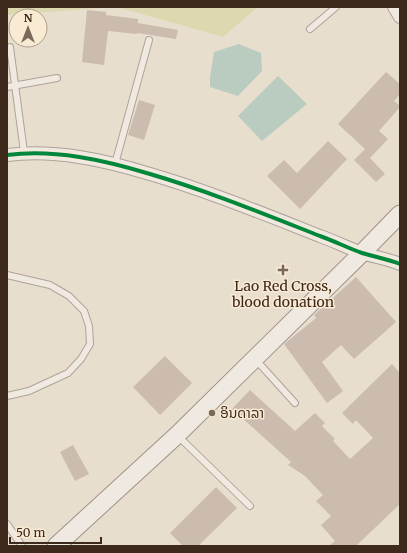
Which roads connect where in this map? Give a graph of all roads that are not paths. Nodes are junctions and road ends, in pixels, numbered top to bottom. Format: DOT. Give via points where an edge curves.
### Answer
graph roads {
  1 [pos="336,7"];
  2 [pos="394,7"];
  3 [pos="400,17"];
  4 [pos="310,29"];
  5 [pos="149,40"];
  6 [pos="10,48"];
  7 [pos="56,78"];
  8 [pos="15,85"];
  9 [pos="7,87"];
  10 [pos="24,152"];
  11 [pos="7,155"];
  12 [pos="115,164"];
  13 [pos="400,214"];
  14 [pos="362,253"];
  15 [pos="400,264"];
  16 [pos="7,275"];
  17 [pos="254,359"];
  18 [pos="7,396"];
  19 [pos="295,403"];
  20 [pos="177,435"];
  21 [pos="250,506"];
  22 [pos="7,524"];
  23 [pos="22,546"];
  24 [pos="56,546"];
  1 -- 4 [label="lane"];
  2 -- 3 [label="street"];
  5 -- 12 [label="lane"];
  6 -- 8 [label="lane"];
  7 -- 8 [label="lane"];
  8 -- 9 [label="lane"];
  8 -- 10 [label="lane"];
  10 -- 11 [label="street"];
  10 -- 12 [label="street"];
  12 -- 14 [label="street" via="221,196"];
  13 -- 14 [label="main road"];
  14 -- 15 [label="street"];
  14 -- 17 [label="main road"];
  16 -- 18 [label="lane" via="50,285 69,296 84,311 89,326 90,344 81,359 68,372 29,391"];
  17 -- 19 [label="lane"];
  17 -- 20 [label="main road"];
  20 -- 21 [label="lane"];
  20 -- 24 [label="main road"];
  22 -- 23 [label="lane"];
}
